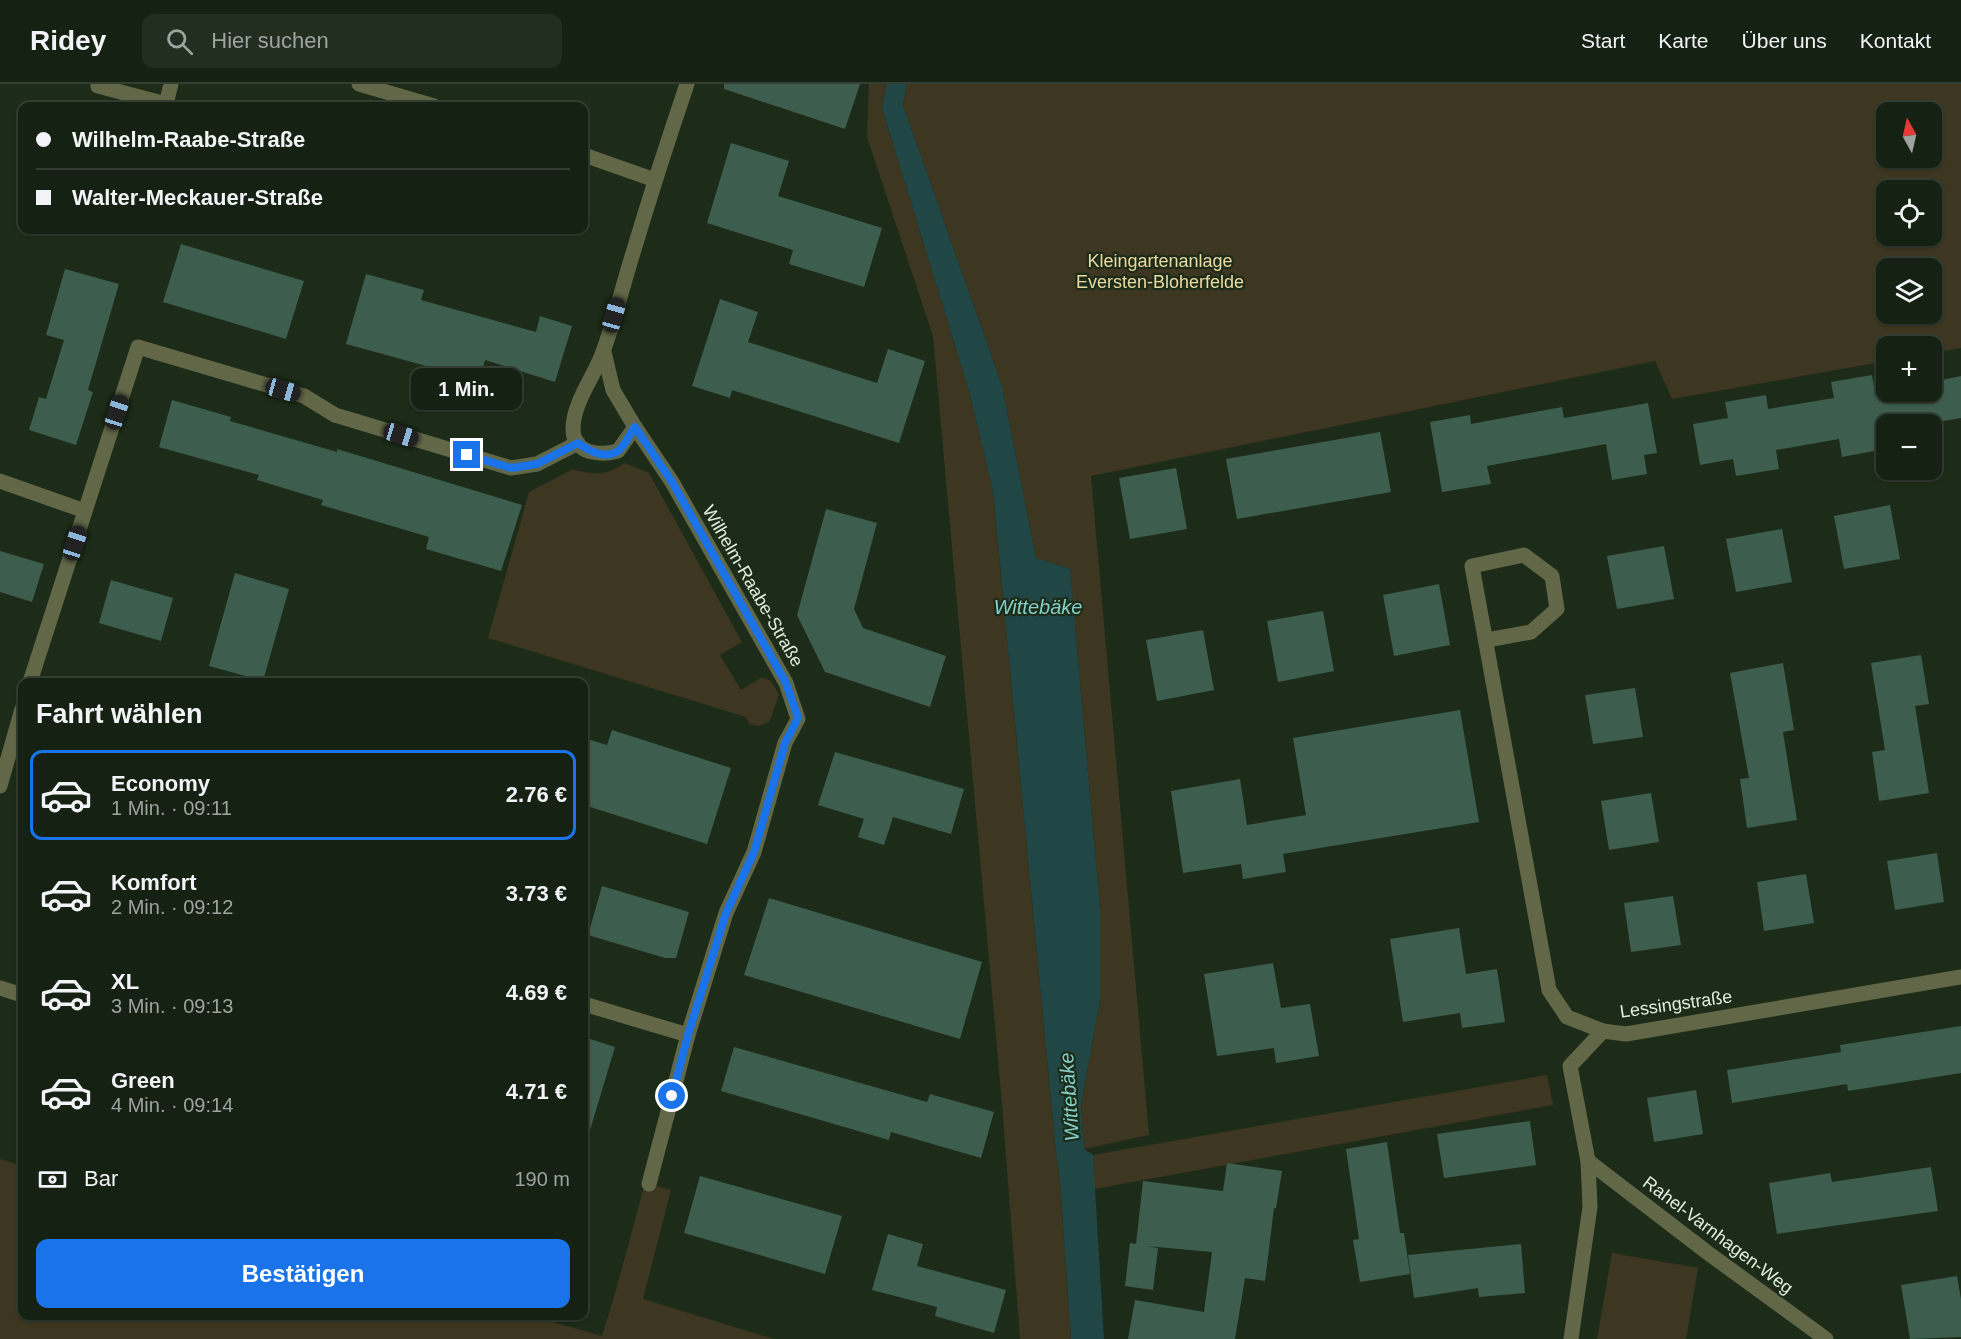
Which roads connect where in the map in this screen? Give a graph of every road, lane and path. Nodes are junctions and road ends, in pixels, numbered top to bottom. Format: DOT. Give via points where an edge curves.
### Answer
graph roads {
  1 [pos="99,84"];
  2 [pos="171,84"];
  3 [pos="359,84"];
  4 [pos="687,84"];
  5 [pos="158,102"];
  6 [pos="166,102"];
  7 [pos="420,102"];
  8 [pos="588,156"];
  9 [pos="655,180"];
  10 [pos="604,352"];
  11 [pos="635,427"];
  12 [pos="578,443"];
  13 [pos="0,481"];
  14 [pos="85,511"];
  15 [pos="1487,640"];
  16 [pos="31,678"];
  17 [pos="18,723"];
  18 [pos="0,786"];
  19 [pos="1961,977"];
  20 [pos="0,988"];
  21 [pos="18,994"];
  22 [pos="588,1005"];
  23 [pos="1603,1031"];
  24 [pos="688,1035"];
  25 [pos="1588,1161"];
  26 [pos="649,1184"];
  27 [pos="1571,1339"];
  28 [pos="1826,1339"];
  1 -- 5 [label="street"];
  2 -- 6 [label="street"];
  3 -- 7 [label="street"];
  4 -- 9 [label="street, Wilhelm-Raabe-Straße"];
  8 -- 9 [label="street"];
  9 -- 10 [label="street, Wilhelm-Raabe-Straße"];
  10 -- 11 [label="street, Wilhelm-Raabe-Straße" via="613,390"];
  10 -- 12 [label="street, Wilhelm-Raabe-Straße" via="576,411 573,431"];
  11 -- 12 [label="street" via="618,451 591,453"];
  11 -- 24 [label="street, Wilhelm-Raabe-Straße" via="672,482 780,674 798,718 785,743 754,852 726,913"];
  12 -- 14 [label="street" via="537,464 511,468 335,415 304,396 138,346"];
  13 -- 14 [label="street"];
  14 -- 16 [label="street"];
  15 -- 15 [label="street, Lessingstraße" via="1531,632 1557,609 1552,576 1524,555 1472,566"];
  15 -- 23 [label="street, Lessingstraße" via="1549,990 1567,1017"];
  17 -- 18 [label="street"];
  19 -- 23 [label="street, Lessingstraße" via="1626,1034"];
  20 -- 21 [label="street"];
  22 -- 24 [label="street"];
  23 -- 25 [label="street" via="1570,1066"];
  24 -- 26 [label="street, Wilhelm-Raabe-Straße"];
  25 -- 27 [label="street" via="1590,1207"];
  25 -- 28 [label="street, Rahel-Varnhagen-Weg"];
}
